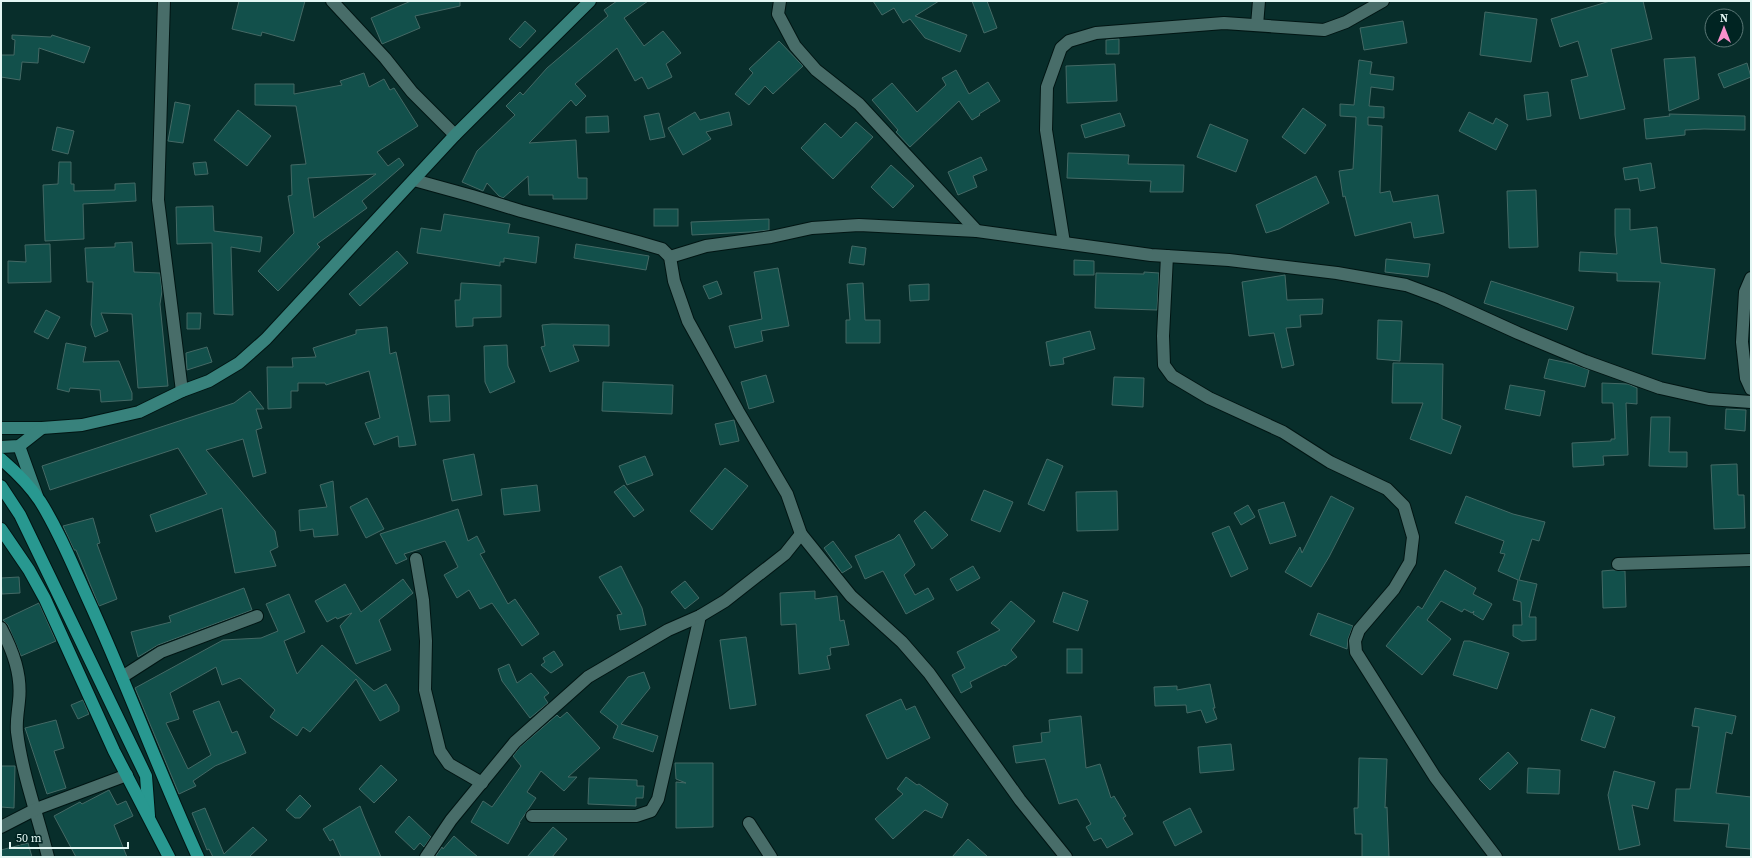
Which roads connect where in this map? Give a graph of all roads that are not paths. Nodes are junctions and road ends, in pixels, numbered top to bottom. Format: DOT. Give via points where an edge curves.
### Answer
graph roads {
  1 [pos="164,1"];
  2 [pos="332,1"];
  3 [pos="590,1"];
  4 [pos="780,1"];
  5 [pos="1259,1"];
  6 [pos="1383,1"];
  7 [pos="1257,25"];
  8 [pos="455,135"];
  9 [pos="414,180"];
  10 [pos="977,231"];
  11 [pos="1064,243"];
  12 [pos="1167,256"];
  13 [pos="670,257"];
  14 [pos="1751,278"];
  15 [pos="1751,389"];
  16 [pos="182,390"];
  17 [pos="1751,402"];
  18 [pos="1,428"];
  19 [pos="42,428"];
  20 [pos="19,446"];
  21 [pos="1,447"];
  22 [pos="1,459"];
  23 [pos="1,486"];
  24 [pos="39,501"];
  25 [pos="1,529"];
  26 [pos="801,534"];
  27 [pos="416,559"];
  28 [pos="1751,560"];
  29 [pos="1618,564"];
  30 [pos="257,616"];
  31 [pos="700,616"];
  32 [pos="1,628"];
  33 [pos="122,677"];
  34 [pos="126,775"];
  35 [pos="146,776"];
  36 [pos="482,783"];
  37 [pos="175,806"];
  38 [pos="36,809"];
  39 [pos="532,816"];
  40 [pos="150,819"];
  41 [pos="749,823"];
  42 [pos="1,827"];
  43 [pos="48,857"];
  44 [pos="169,857"];
  45 [pos="198,857"];
  46 [pos="426,857"];
  47 [pos="771,857"];
  48 [pos="1066,857"];
  49 [pos="1496,857"];
  1 -- 16 [label="street" via="158,200"];
  2 -- 8 [label="street" via="385,58 412,92"];
  3 -- 8 [label="main road"];
  4 -- 10 [label="street" via="778,14 795,46 816,70 859,104"];
  5 -- 7 [label="street"];
  6 -- 7 [label="street" via="1346,22 1324,30"];
  7 -- 11 [label="street" via="1224,23 1096,33 1069,41 1061,48 1047,87 1046,130"];
  8 -- 9 [label="main road"];
  9 -- 13 [label="street" via="638,242 662,250"];
  9 -- 16 [label="main road" via="266,339 239,363 209,381"];
  10 -- 11 [label="street"];
  10 -- 13 [label="street" via="859,225 812,228 771,237 706,246"];
  11 -- 12 [label="street"];
  12 -- 17 [label="street" via="1229,260 1337,273 1406,285 1585,361 1660,388 1709,399"];
  12 -- 49 [label="street" via="1164,365 1172,376 1209,398 1283,432 1330,462 1387,490 1404,506 1413,537 1410,562 1394,589 1358,630 1356,652 1435,777"];
  13 -- 26 [label="street" via="674,281 688,321 786,494"];
  14 -- 15 [label="street" via="1745,292 1742,342 1746,378"];
  16 -- 19 [label="main road" via="139,412 82,425"];
  18 -- 19 [label="main road"];
  19 -- 20 [label="main road"];
  20 -- 21 [label="main road"];
  20 -- 24 [label="main road"];
  22 -- 24 [label="main road" via="12,468"];
  23 -- 35 [label="main road" via="20,515"];
  24 -- 33 [label="main road" via="65,549"];
  25 -- 34 [label="main road" via="45,599"];
  26 -- 31 [label="street" via="785,554 757,577"];
  26 -- 48 [label="street" via="851,596 902,642 928,673 1020,800"];
  27 -- 36 [label="street" via="426,641 425,690 440,751 449,764"];
  28 -- 29 [label="street"];
  30 -- 33 [label="street" via="161,652"];
  31 -- 36 [label="street" via="662,634 588,677 515,742"];
  31 -- 39 [label="street" via="658,799 651,811 636,816"];
  32 -- 38 [label="street" via="13,652 20,686 16,716 17,732"];
  33 -- 37 [label="main road"];
  34 -- 38 [label="street"];
  34 -- 40 [label="main road"];
  35 -- 37 [label="main road"];
  35 -- 40 [label="main road"];
  36 -- 46 [label="street" via="451,820"];
  37 -- 45 [label="main road"];
  38 -- 42 [label="street"];
  38 -- 43 [label="street"];
  40 -- 44 [label="main road"];
  41 -- 47 [label="street"];
}
